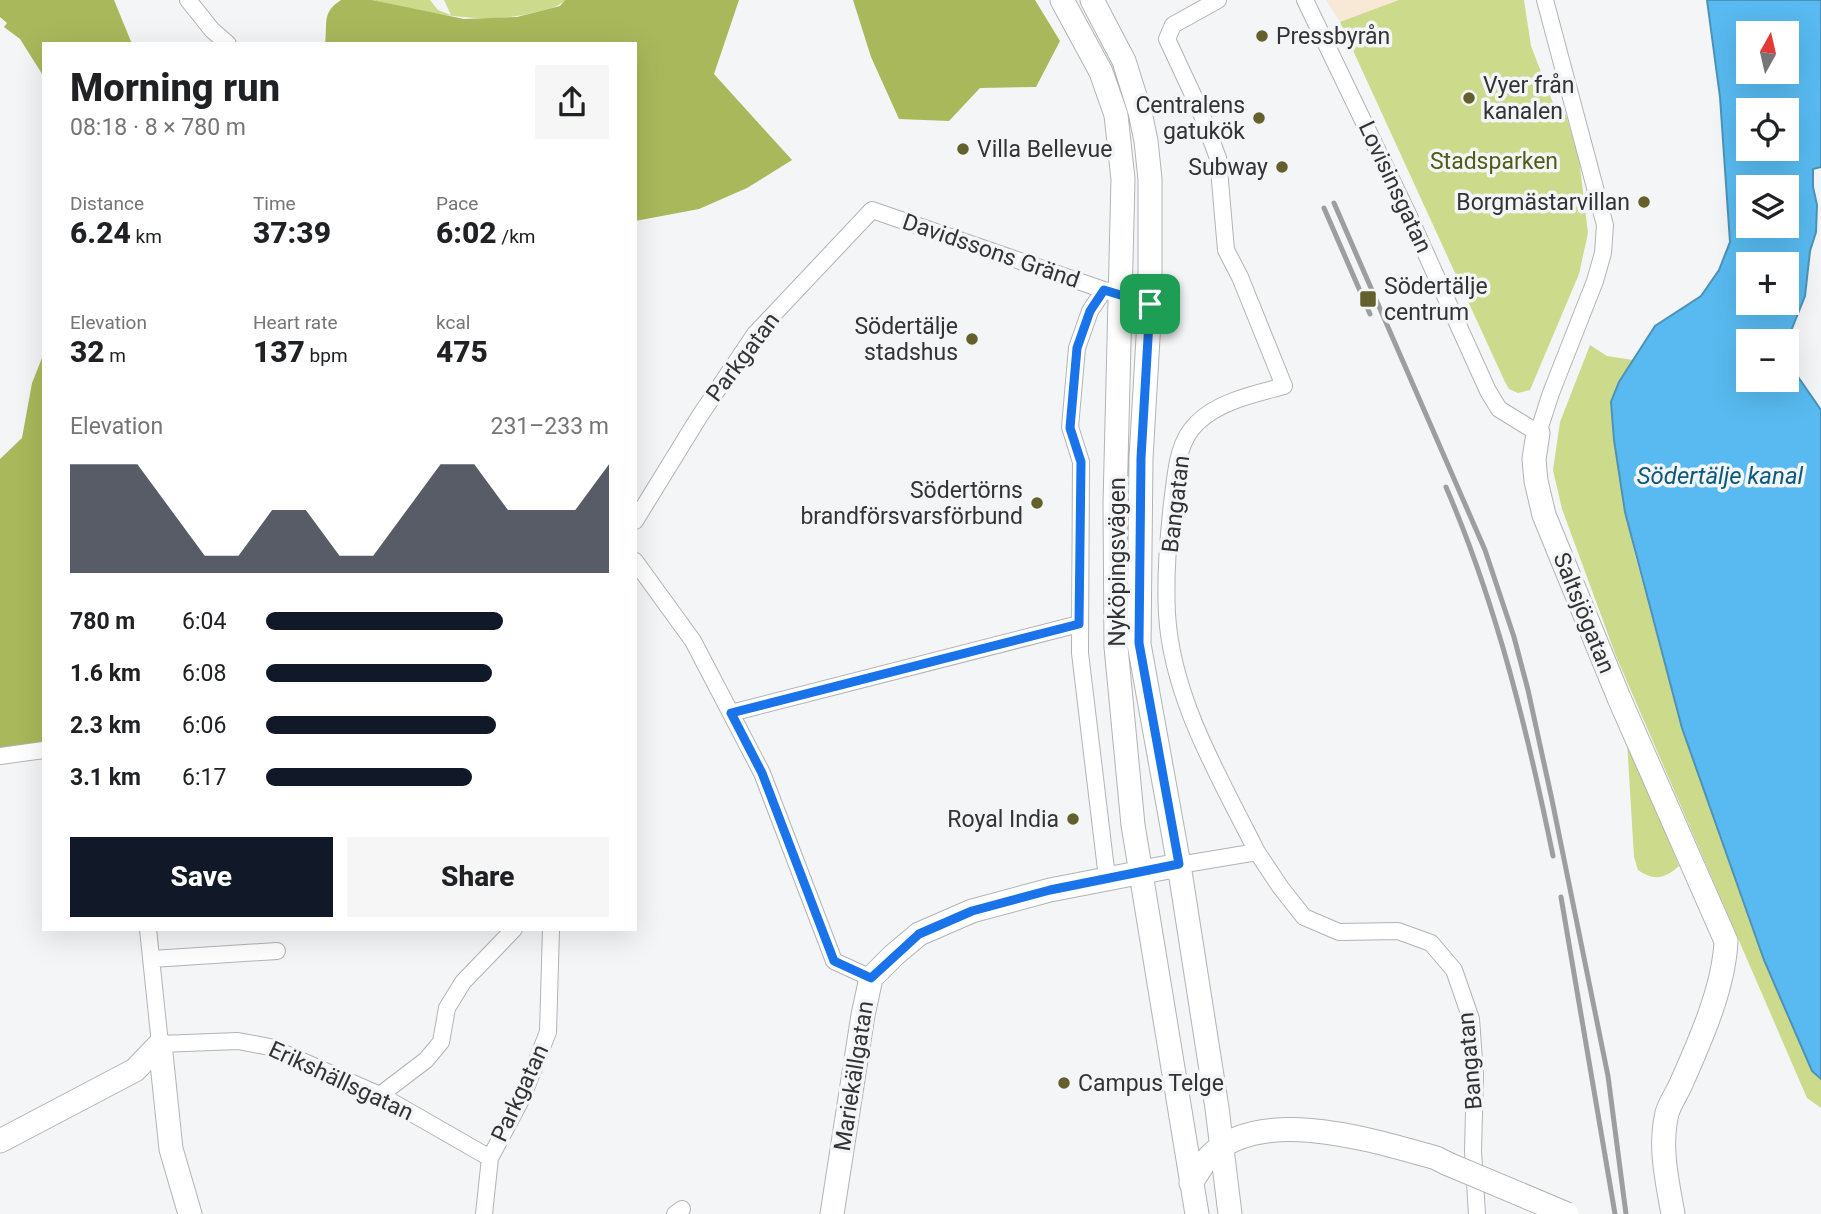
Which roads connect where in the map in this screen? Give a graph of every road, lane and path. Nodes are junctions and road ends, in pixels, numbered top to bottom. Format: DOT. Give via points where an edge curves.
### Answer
graph roads {
  1 [pos="188,0"];
  2 [pos="1062,0"];
  3 [pos="1092,0"];
  4 [pos="1219,0"];
  5 [pos="1305,0"];
  6 [pos="1545,0"];
  7 [pos="226,42"];
  8 [pos="872,210"];
  9 [pos="1113,293"];
  10 [pos="1150,304"];
  11 [pos="1538,433"];
  12 [pos="637,518"];
  13 [pos="637,564"];
  14 [pos="1079,624"];
  15 [pos="731,713"];
  16 [pos="42,750"];
  17 [pos="0,756"];
  18 [pos="1257,852"];
  19 [pos="1179,864"];
  20 [pos="1140,872"];
  21 [pos="1107,877"];
  22 [pos="148,931"];
  23 [pos="512,931"];
  24 [pos="551,931"];
  25 [pos="277,951"];
  26 [pos="152,960"];
  27 [pos="871,978"];
  28 [pos="160,1044"];
  29 [pos="380,1095"];
  30 [pos="1178,1107"];
  31 [pos="1217,1108"];
  32 [pos="1267,1132"];
  33 [pos="0,1141"];
  34 [pos="1392,1146"];
  35 [pos="1221,1147"];
  36 [pos="490,1158"];
  37 [pos="1191,1183"];
  38 [pos="190,1214"];
  39 [pos="484,1214"];
  40 [pos="832,1214"];
  41 [pos="1197,1214"];
  42 [pos="1230,1214"];
  43 [pos="1477,1214"];
  44 [pos="1567,1214"];
  45 [pos="1673,1214"];
  1 -- 7 [label="street"];
  2 -- 9 [label="main road, Nyköpingsvägen" via="1101,72 1116,115 1124,179"];
  3 -- 10 [label="main road, Nyköpingsvägen" via="1124,61 1146,141"];
  4 -- 18 [label="street, Bangatan" via="1173,25 1167,39 1218,158 1226,250 1284,386 1225,405 1198,422 1188,435 1177,469 1169,533 1167,616 1179,679 1202,743"];
  5 -- 11 [label="street, Lovisinsgatan" via="1488,391 1499,409"];
  6 -- 11 [label="street, Saltsjögatan" via="1605,225 1595,281"];
  8 -- 9 [label="street, Davidssons Gränd"];
  8 -- 12 [label="street, Parkgatan" via="755,334"];
  9 -- 10 [label="street, Davidssons Gränd"];
  9 -- 14 [label="street, Nyköpingsvägen" via="1090,311 1077,348 1070,428 1081,462"];
  9 -- 20 [label="main road, Nyköpingsvägen" via="1116,647"];
  10 -- 19 [label="main road, Nyköpingsvägen" via="1141,458 1139,643"];
  11 -- 45 [label="main road, Saltsjögatan" via="1534,459 1544,515 1726,941 1718,987 1668,1110 1664,1164"];
  13 -- 15 [label="street" via="693,641"];
  14 -- 15 [label="street"];
  14 -- 21 [label="street, Nyköpingsvägen"];
  15 -- 27 [label="street" via="762,773 834,961"];
  16 -- 17 [label="street"];
  18 -- 19 [label="street"];
  18 -- 43 [label="street, Bangatan" via="1304,917 1339,932 1398,931 1431,943 1454,970 1471,1019"];
  19 -- 20 [label="main road, Mariekällgatan"];
  19 -- 31 [label="main road, Nyköpingsvägen"];
  20 -- 21 [label="main road, Mariekällgatan"];
  20 -- 30 [label="main road, Nyköpingsvägen"];
  21 -- 27 [label="main road, Mariekällgatan" via="972,911 919,934"];
  22 -- 26 [label="street"];
  23 -- 29 [label="street" via="463,982 447,1008 440,1042 426,1060"];
  24 -- 36 [label="street, Parkgatan" via="548,1032 522,1098"];
  25 -- 26 [label="street"];
  26 -- 28 [label="street"];
  27 -- 40 [label="main road, Mariekällgatan"];
  28 -- 29 [label="street, Erikshällsgatan" via="254,1043"];
  28 -- 33 [label="main road" via="135,1070"];
  28 -- 38 [label="main road" via="171,1149"];
  29 -- 36 [label="street, Erikshällsgatan"];
  30 -- 35 [label="main road" via="1191,1126"];
  30 -- 37 [label="main road, Nyköpingsvägen"];
  31 -- 32 [label="main road"];
  31 -- 35 [label="main road, Nyköpingsvägen"];
  32 -- 34 [label="main road" via="1336,1132"];
  32 -- 35 [label="main road"];
  34 -- 35 [label="main road"];
  34 -- 44 [label="main road, bridge" via="1436,1158"];
  35 -- 37 [label="main road"];
  35 -- 42 [label="main road, Nyköpingsvägen"];
  36 -- 39 [label="street, Parkgatan"];
  37 -- 41 [label="main road, Nyköpingsvägen"];
}
